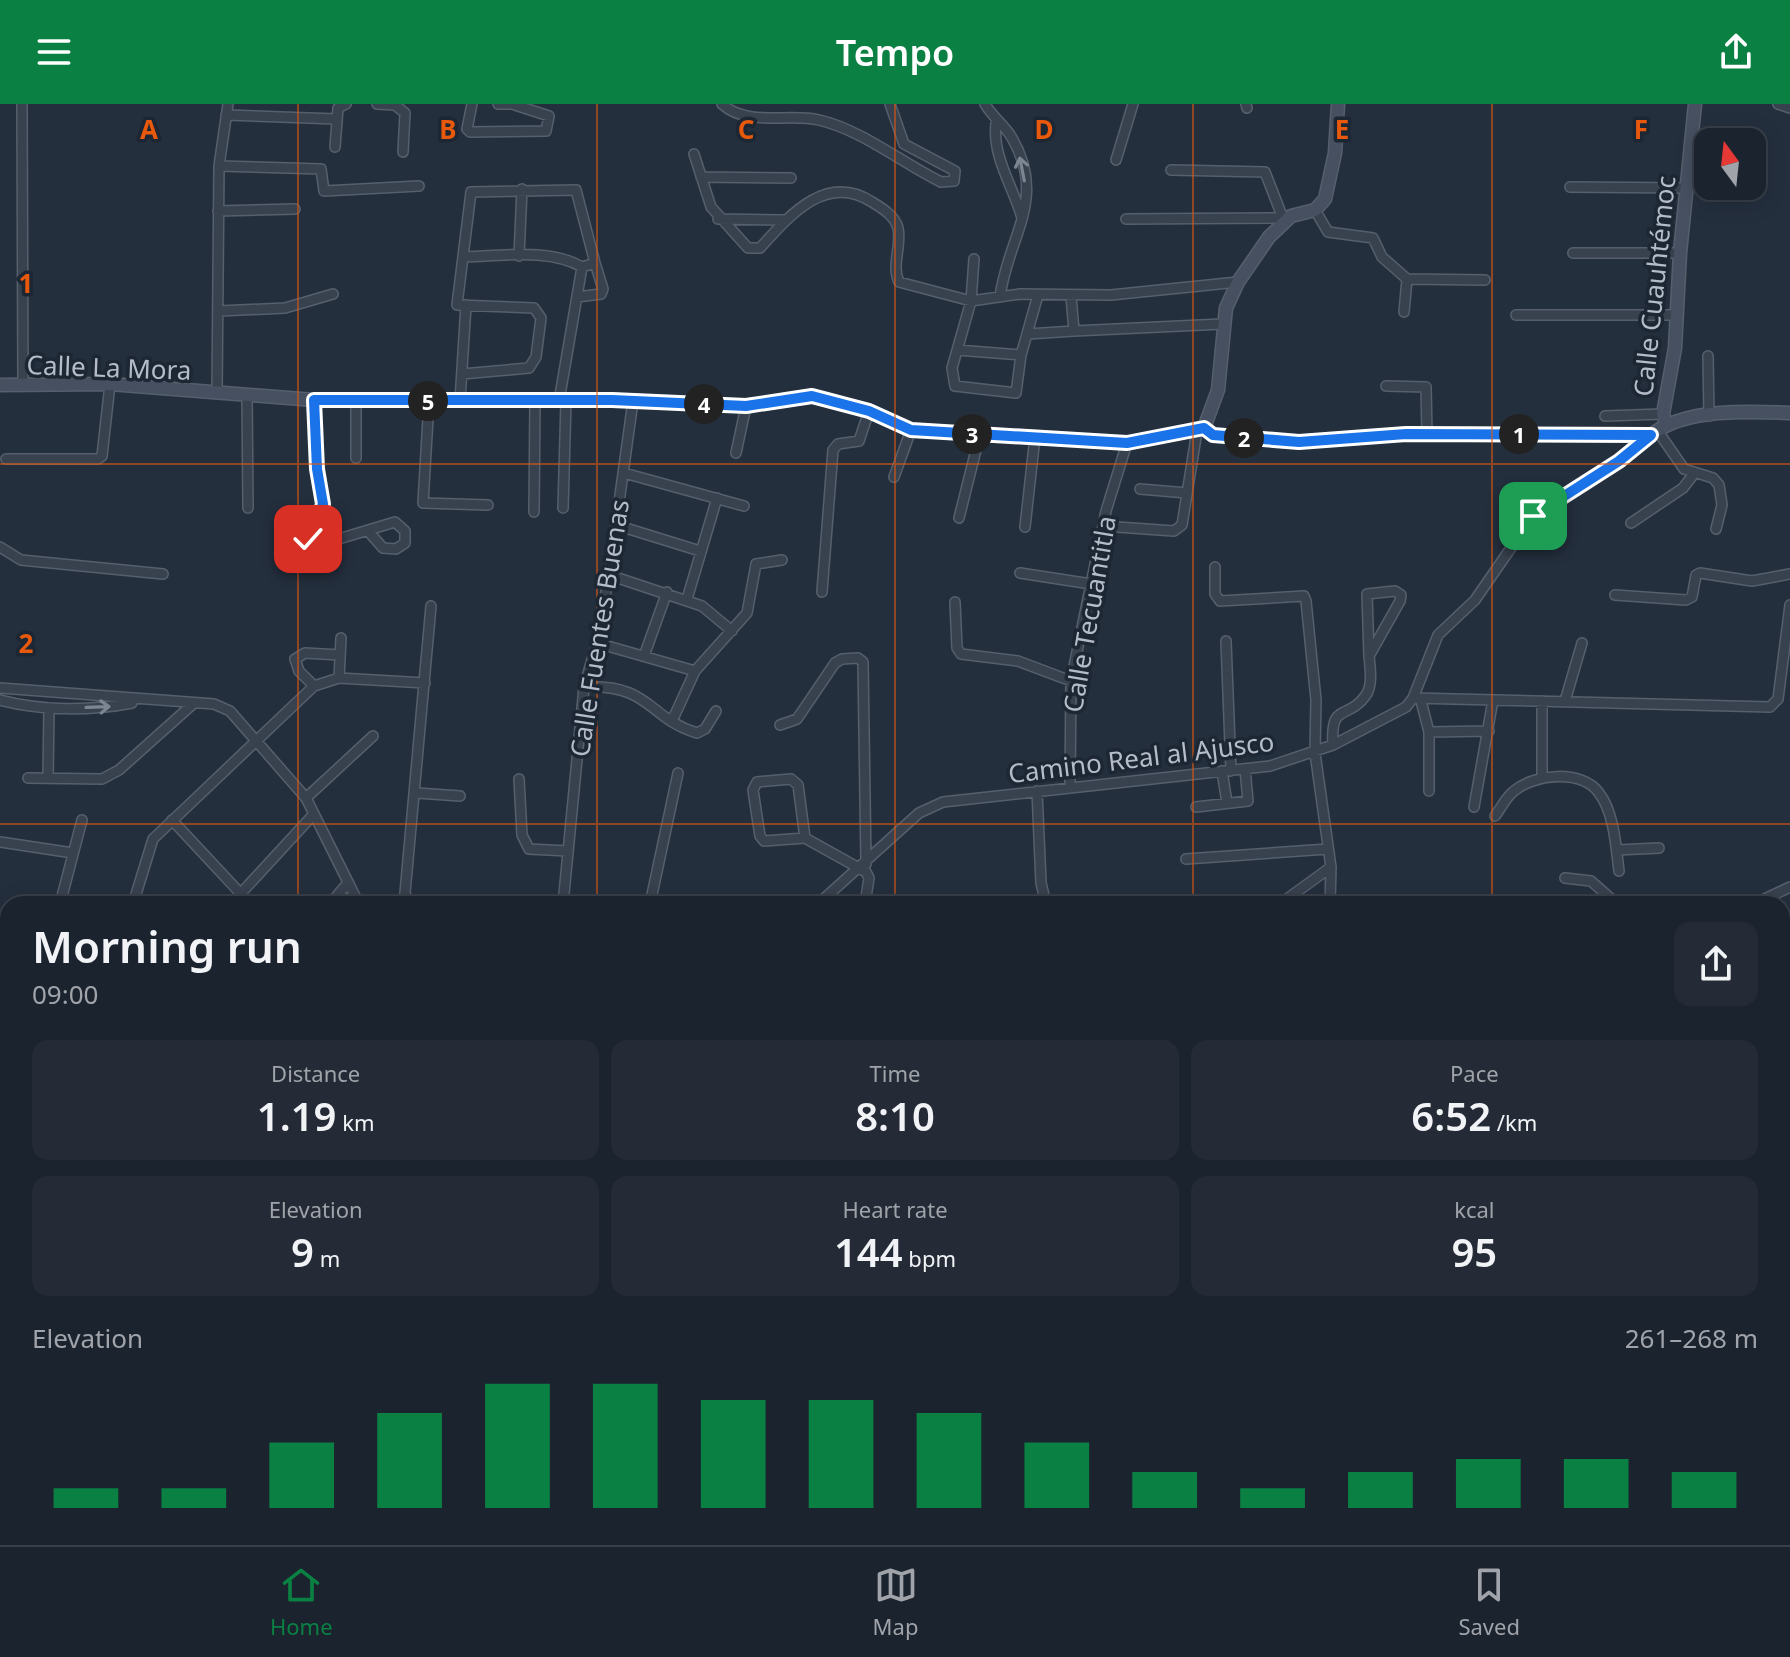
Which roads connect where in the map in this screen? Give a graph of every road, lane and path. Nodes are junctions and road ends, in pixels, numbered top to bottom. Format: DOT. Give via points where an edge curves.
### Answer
graph roads {
  1 [pos="22,104"];
  2 [pos="228,104"];
  3 [pos="346,104"];
  4 [pos="377,104"];
  5 [pos="472,104"];
  6 [pos="498,104"];
  7 [pos="722,104"];
  8 [pos="890,104"];
  9 [pos="985,104"];
  10 [pos="1133,104"];
  11 [pos="1338,104"];
  12 [pos="1695,104"];
  13 [pos="1778,104"];
  14 [pos="515,105"];
  15 [pos="1790,108"];
  16 [pos="226,115"];
  17 [pos="336,119"];
  18 [pos="996,123"];
  19 [pos="335,147"];
  20 [pos="403,152"];
  21 [pos="694,154"];
  22 [pos="1116,160"];
  23 [pos="219,166"];
  24 [pos="1171,170"];
  25 [pos="701,177"];
  26 [pos="791,178"];
  27 [pos="419,186"];
  28 [pos="1570,187"];
  29 [pos="1686,188"];
  30 [pos="522,189"];
  31 [pos="295,209"];
  32 [pos="1315,210"];
  33 [pos="218,211"];
  34 [pos="718,219"];
  35 [pos="1126,219"];
  36 [pos="1283,219"];
  37 [pos="786,220"];
  38 [pos="1024,223"];
  39 [pos="1573,253"];
  40 [pos="1680,253"];
  41 [pos="519,256"];
  42 [pos="465,257"];
  43 [pos="974,259"];
  44 [pos="595,263"];
  45 [pos="582,267"];
  46 [pos="1407,279"];
  47 [pos="1485,280"];
  48 [pos="1238,282"];
  49 [pos="333,294"];
  50 [pos="1038,295"];
  51 [pos="1071,296"];
  52 [pos="577,297"];
  53 [pos="1000,297"];
  54 [pos="971,301"];
  55 [pos="466,305"];
  56 [pos="219,311"];
  57 [pos="1404,312"];
  58 [pos="1516,315"];
  59 [pos="1677,315"];
  60 [pos="1222,324"];
  61 [pos="1074,331"];
  62 [pos="1028,334"];
  63 [pos="957,350"];
  64 [pos="1021,355"];
  65 [pos="1708,356"];
  66 [pos="462,374"];
  67 [pos="110,384"];
  68 [pos="0,385"];
  69 [pos="23,386"];
  70 [pos="1386,386"];
  71 [pos="217,393"];
  72 [pos="247,395"];
  73 [pos="314,400"];
  74 [pos="356,400"];
  75 [pos="429,401"];
  76 [pos="460,401"];
  77 [pos="535,401"];
  78 [pos="562,401"];
  79 [pos="633,401"];
  80 [pos="746,406"];
  81 [pos="869,411"];
  82 [pos="1790,413"];
  83 [pos="1605,416"];
  84 [pos="1709,416"];
  85 [pos="1659,426"];
  86 [pos="911,430"];
  87 [pos="1200,430"];
  88 [pos="980,434"];
  89 [pos="1427,434"];
  90 [pos="1035,437"];
  91 [pos="1127,443"];
  92 [pos="736,453"];
  93 [pos="356,458"];
  94 [pos="6,459"];
  95 [pos="624,473"];
  96 [pos="1693,475"];
  97 [pos="894,477"];
  98 [pos="1140,489"];
  99 [pos="1187,493"];
  100 [pos="717,498"];
  101 [pos="488,505"];
  102 [pos="744,506"];
  103 [pos="248,508"];
  104 [pos="563,508"];
  105 [pos="534,512"];
  106 [pos="959,518"];
  107 [pos="1631,523"];
  108 [pos="616,525"];
  109 [pos="1103,526"];
  110 [pos="1025,527"];
  111 [pos="1716,529"];
  112 [pos="368,531"];
  113 [pos="0,547"];
  114 [pos="700,551"];
  115 [pos="782,560"];
  116 [pos="1215,567"];
  117 [pos="1020,573"];
  118 [pos="163,574"];
  119 [pos="1790,574"];
  120 [pos="609,575"];
  121 [pos="1091,584"];
  122 [pos="667,592"];
  123 [pos="822,592"];
  124 [pos="1615,595"];
  125 [pos="687,599"];
  126 [pos="955,602"];
  127 [pos="1790,605"];
  128 [pos="431,606"];
  129 [pos="732,631"];
  130 [pos="341,638"];
  131 [pos="1226,641"];
  132 [pos="597,643"];
  133 [pos="1582,643"];
  134 [pos="340,655"];
  135 [pos="644,656"];
  136 [pos="1369,656"];
  137 [pos="695,671"];
  138 [pos="339,678"];
  139 [pos="1071,681"];
  140 [pos="425,683"];
  141 [pos="314,686"];
  142 [pos="584,687"];
  143 [pos="0,688"];
  144 [pos="1417,699"];
  145 [pos="0,700"];
  146 [pos="1493,700"];
  147 [pos="139,701"];
  148 [pos="1542,701"];
  149 [pos="1565,701"];
  150 [pos="194,703"];
  151 [pos="49,708"];
  152 [pos="716,711"];
  153 [pos="672,721"];
  154 [pos="780,725"];
  155 [pos="1489,731"];
  156 [pos="1429,732"];
  157 [pos="373,736"];
  158 [pos="256,739"];
  159 [pos="1333,745"];
  160 [pos="1315,753"];
  161 [pos="1245,769"];
  162 [pos="1226,771"];
  163 [pos="678,773"];
  164 [pos="28,778"];
  165 [pos="48,778"];
  166 [pos="1542,778"];
  167 [pos="519,779"];
  168 [pos="1070,788"];
  169 [pos="1037,791"];
  170 [pos="1429,791"];
  171 [pos="417,793"];
  172 [pos="460,796"];
  173 [pos="306,798"];
  174 [pos="1227,803"];
  175 [pos="1196,807"];
  176 [pos="1474,807"];
  177 [pos="313,815"];
  178 [pos="1495,816"];
  179 [pos="82,820"];
  180 [pos="172,820"];
  181 [pos="805,838"];
  182 [pos="0,842"];
  183 [pos="1659,848"];
  184 [pos="1328,849"];
  185 [pos="1617,850"];
  186 [pos="568,851"];
  187 [pos="73,853"];
  188 [pos="1186,859"];
  189 [pos="863,866"];
  190 [pos="1331,867"];
  191 [pos="1619,871"];
  192 [pos="1565,878"];
  193 [pos="347,884"];
  194 [pos="1790,887"];
  195 [pos="241,894"];
  196 [pos="62,896"];
  197 [pos="135,896"];
  198 [pos="337,896"];
  199 [pos="354,896"];
  200 [pos="406,896"];
  201 [pos="564,896"];
  202 [pos="652,896"];
  203 [pos="827,896"];
  204 [pos="866,896"];
  205 [pos="1044,896"];
  206 [pos="1291,896"];
  207 [pos="1330,896"];
  208 [pos="1607,896"];
  209 [pos="1771,896"];
  1 -- 69 [label="street"];
  2 -- 16 [label="street"];
  3 -- 17 [label="street" via="338,108"];
  4 -- 20 [label="street" via="395,105 405,113"];
  5 -- 14 [label="street" via="470,132 546,131 549,116"];
  6 -- 14 [label="street"];
  7 -- 8 [label="street" via="736,113 839,127 941,182 954,181 955,171 904,144"];
  9 -- 18 [label="street"];
  10 -- 22 [label="street"];
  11 -- 32 [label="street" via="1335,153 1325,199"];
  12 -- 29 [label="street, Calle Cuauhtémoc"];
  13 -- 15 [label="street"];
  16 -- 17 [label="street"];
  16 -- 23 [label="street"];
  17 -- 19 [label="street"];
  18 -- 38 [label="street" via="998,156"];
  38 -- 18 [label="street, one-way" via="1027,200 1020,154 1006,129"];
  21 -- 25 [label="street"];
  23 -- 27 [label="street" via="321,169 324,191"];
  23 -- 33 [label="street"];
  24 -- 36 [label="street" via="1260,170"];
  25 -- 26 [label="street"];
  25 -- 34 [label="street"];
  28 -- 29 [label="street"];
  29 -- 40 [label="street, Calle Cuauhtémoc"];
  30 -- 41 [label="street"];
  30 -- 42 [label="street" via="471,192"];
  30 -- 44 [label="street" via="576,190"];
  31 -- 33 [label="street"];
  32 -- 36 [label="street"];
  32 -- 46 [label="street" via="1328,232 1373,238 1382,257"];
  33 -- 56 [label="street"];
  34 -- 37 [label="street"];
  34 -- 37 [label="street" via="755,250"];
  35 -- 36 [label="street"];
  36 -- 48 [label="street"];
  37 -- 54 [label="street" via="807,202 858,193 889,214 898,228 899,282 904,287"];
  38 -- 53 [label="street" via="1008,256"];
  39 -- 40 [label="street"];
  40 -- 59 [label="street, Calle Cuauhtémoc"];
  41 -- 42 [label="street"];
  41 -- 45 [label="street" via="570,260"];
  42 -- 55 [label="street" via="457,305"];
  43 -- 54 [label="street"];
  44 -- 45 [label="street"];
  44 -- 52 [label="street" via="601,294"];
  45 -- 52 [label="street"];
  46 -- 47 [label="street"];
  46 -- 57 [label="street"];
  48 -- 51 [label="street"];
  48 -- 60 [label="street"];
  49 -- 56 [label="street" via="285,308"];
  50 -- 51 [label="street"];
  50 -- 53 [label="street"];
  50 -- 62 [label="street"];
  51 -- 61 [label="street"];
  52 -- 78 [label="street"];
  53 -- 54 [label="street"];
  54 -- 63 [label="street"];
  55 -- 66 [label="street"];
  55 -- 66 [label="street" via="534,308 541,318 536,357 529,368"];
  56 -- 71 [label="street"];
  58 -- 59 [label="street"];
  59 -- 85 [label="street, Calle Cuauhtémoc"];
  60 -- 61 [label="street"];
  60 -- 87 [label="street" via="1218,390"];
  61 -- 62 [label="street"];
  62 -- 64 [label="street"];
  63 -- 64 [label="street"];
  63 -- 64 [label="street" via="955,386 1016,393"];
  65 -- 84 [label="street"];
  66 -- 76 [label="street"];
  67 -- 69 [label="street, Calle La Mora"];
  67 -- 71 [label="street, Calle La Mora"];
  67 -- 94 [label="street" via="98,459"];
  68 -- 69 [label="street, Calle La Mora"];
  70 -- 89 [label="street" via="1426,387"];
  71 -- 72 [label="street, Calle La Mora"];
  72 -- 73 [label="street, Calle La Mora"];
  72 -- 103 [label="street"];
  73 -- 74 [label="street, Calle La Mora"];
  73 -- 112 [label="street" via="323,504 307,526 308,539 322,544"];
  74 -- 75 [label="street, Calle La Mora"];
  74 -- 93 [label="street"];
  75 -- 76 [label="street, Calle La Mora"];
  75 -- 101 [label="street" via="423,503"];
  76 -- 77 [label="street, Calle La Mora"];
  77 -- 78 [label="street, Calle La Mora"];
  77 -- 105 [label="street"];
  78 -- 79 [label="street, Calle La Mora"];
  78 -- 104 [label="street"];
  79 -- 80 [label="street, Calle La Mora"];
  79 -- 95 [label="street, Calle Fuentes Buenas"];
  80 -- 81 [label="street, Calle La Mora" via="812,396"];
  80 -- 92 [label="street"];
  81 -- 86 [label="street, Calle La Mora"];
  81 -- 123 [label="street" via="859,441 838,444 833,450"];
  82 -- 84 [label="street"];
  83 -- 85 [label="street"];
  84 -- 85 [label="street"];
  85 -- 89 [label="street"];
  85 -- 96 [label="street"];
  85 -- 144 [label="street" via="1619,461 1533,516 1475,600 1438,635"];
  86 -- 88 [label="street"];
  86 -- 97 [label="street"];
  87 -- 89 [label="street" via="1299,442"];
  87 -- 91 [label="street"];
  87 -- 99 [label="street"];
  88 -- 90 [label="street"];
  88 -- 106 [label="street"];
  90 -- 91 [label="street"];
  90 -- 110 [label="street"];
  91 -- 109 [label="street, Calle Tecuantitla"];
  95 -- 100 [label="street"];
  95 -- 108 [label="street, Calle Fuentes Buenas"];
  96 -- 107 [label="street" via="1683,488"];
  96 -- 111 [label="street" via="1713,478 1719,485 1722,505"];
  98 -- 99 [label="street"];
  99 -- 109 [label="street" via="1182,525 1174,531"];
  100 -- 102 [label="street"];
  100 -- 114 [label="street"];
  108 -- 114 [label="street"];
  108 -- 120 [label="street, Calle Fuentes Buenas"];
  109 -- 121 [label="street, Calle Tecuantitla"];
  113 -- 118 [label="street" via="21,560"];
  114 -- 125 [label="street"];
  115 -- 129 [label="street" via="756,564 747,613"];
  116 -- 160 [label="street" via="1220,601 1304,596 1316,700"];
  117 -- 121 [label="street"];
  119 -- 124 [label="street" via="1752,581 1700,573 1686,600"];
  120 -- 122 [label="street"];
  120 -- 132 [label="street, Calle Fuentes Buenas"];
  121 -- 139 [label="street, Calle Tecuantitla"];
  122 -- 125 [label="street"];
  122 -- 135 [label="street"];
  125 -- 129 [label="street"];
  126 -- 139 [label="street" via="961,654 1018,661"];
  127 -- 149 [label="street" via="1778,699 1770,707"];
  128 -- 140 [label="street"];
  129 -- 137 [label="street"];
  130 -- 134 [label="street"];
  131 -- 162 [label="street"];
  132 -- 135 [label="street"];
  132 -- 142 [label="street, Calle Fuentes Buenas"];
  133 -- 149 [label="street"];
  134 -- 138 [label="street"];
  134 -- 141 [label="street" via="305,653 295,659"];
  135 -- 137 [label="street"];
  136 -- 136 [label="street" via="1367,594 1399,592 1400,601"];
  136 -- 159 [label="street" via="1366,696 1337,714"];
  137 -- 153 [label="street"];
  138 -- 140 [label="street"];
  138 -- 141 [label="street"];
  139 -- 168 [label="street, Calle Tecuantitla"];
  140 -- 171 [label="street"];
  141 -- 158 [label="street"];
  142 -- 153 [label="street" via="634,693"];
  142 -- 186 [label="street, Calle Fuentes Buenas"];
  143 -- 147 [label="street"];
  144 -- 146 [label="street"];
  144 -- 156 [label="street"];
  144 -- 159 [label="street, Camino Real al Ajusco"];
  145 -- 151 [label="street"];
  146 -- 148 [label="street"];
  146 -- 155 [label="street"];
  147 -- 150 [label="street"];
  151 -- 147 [label="street, one-way" via="105,708"];
  148 -- 149 [label="street"];
  148 -- 166 [label="street"];
  150 -- 158 [label="street" via="230,711"];
  150 -- 165 [label="street" via="102,779"];
  151 -- 165 [label="street"];
  152 -- 153 [label="street" via="697,733"];
  154 -- 189 [label="street" via="797,719 835,663 858,658 863,662"];
  155 -- 156 [label="street"];
  155 -- 176 [label="street"];
  156 -- 170 [label="street"];
  157 -- 173 [label="street"];
  158 -- 173 [label="street"];
  158 -- 180 [label="street"];
  159 -- 160 [label="street, Camino Real al Ajusco"];
  160 -- 161 [label="street, Camino Real al Ajusco"];
  160 -- 184 [label="street"];
  161 -- 162 [label="street, Camino Real al Ajusco"];
  161 -- 174 [label="street" via="1248,801"];
  162 -- 168 [label="street, Camino Real al Ajusco"];
  162 -- 174 [label="street"];
  163 -- 202 [label="street"];
  164 -- 165 [label="street"];
  166 -- 178 [label="street" via="1512,792"];
  166 -- 185 [label="street" via="1586,781 1599,791"];
  167 -- 186 [label="street" via="522,835 529,849"];
  168 -- 169 [label="street, Camino Real al Ajusco"];
  169 -- 189 [label="street, Camino Real al Ajusco" via="929,807"];
  169 -- 205 [label="street"];
  171 -- 172 [label="street"];
  171 -- 200 [label="street"];
  173 -- 177 [label="street"];
  174 -- 175 [label="street"];
  177 -- 193 [label="street"];
  177 -- 195 [label="street"];
  179 -- 187 [label="street"];
  180 -- 195 [label="street"];
  180 -- 197 [label="street" via="153,839"];
  181 -- 181 [label="street" via="798,785 791,779 757,782 753,790 764,841"];
  181 -- 189 [label="street"];
  182 -- 187 [label="street"];
  183 -- 185 [label="street"];
  184 -- 188 [label="street"];
  184 -- 190 [label="street"];
  185 -- 191 [label="street"];
  186 -- 201 [label="street, Calle Fuentes Buenas"];
  187 -- 196 [label="street"];
  189 -- 203 [label="street, Camino Real al Ajusco"];
  189 -- 204 [label="street" via="869,878"];
  190 -- 206 [label="street"];
  190 -- 207 [label="street"];
  192 -- 208 [label="street" via="1591,881"];
  193 -- 198 [label="street"];
  193 -- 199 [label="street"];
  194 -- 209 [label="street"];
}
